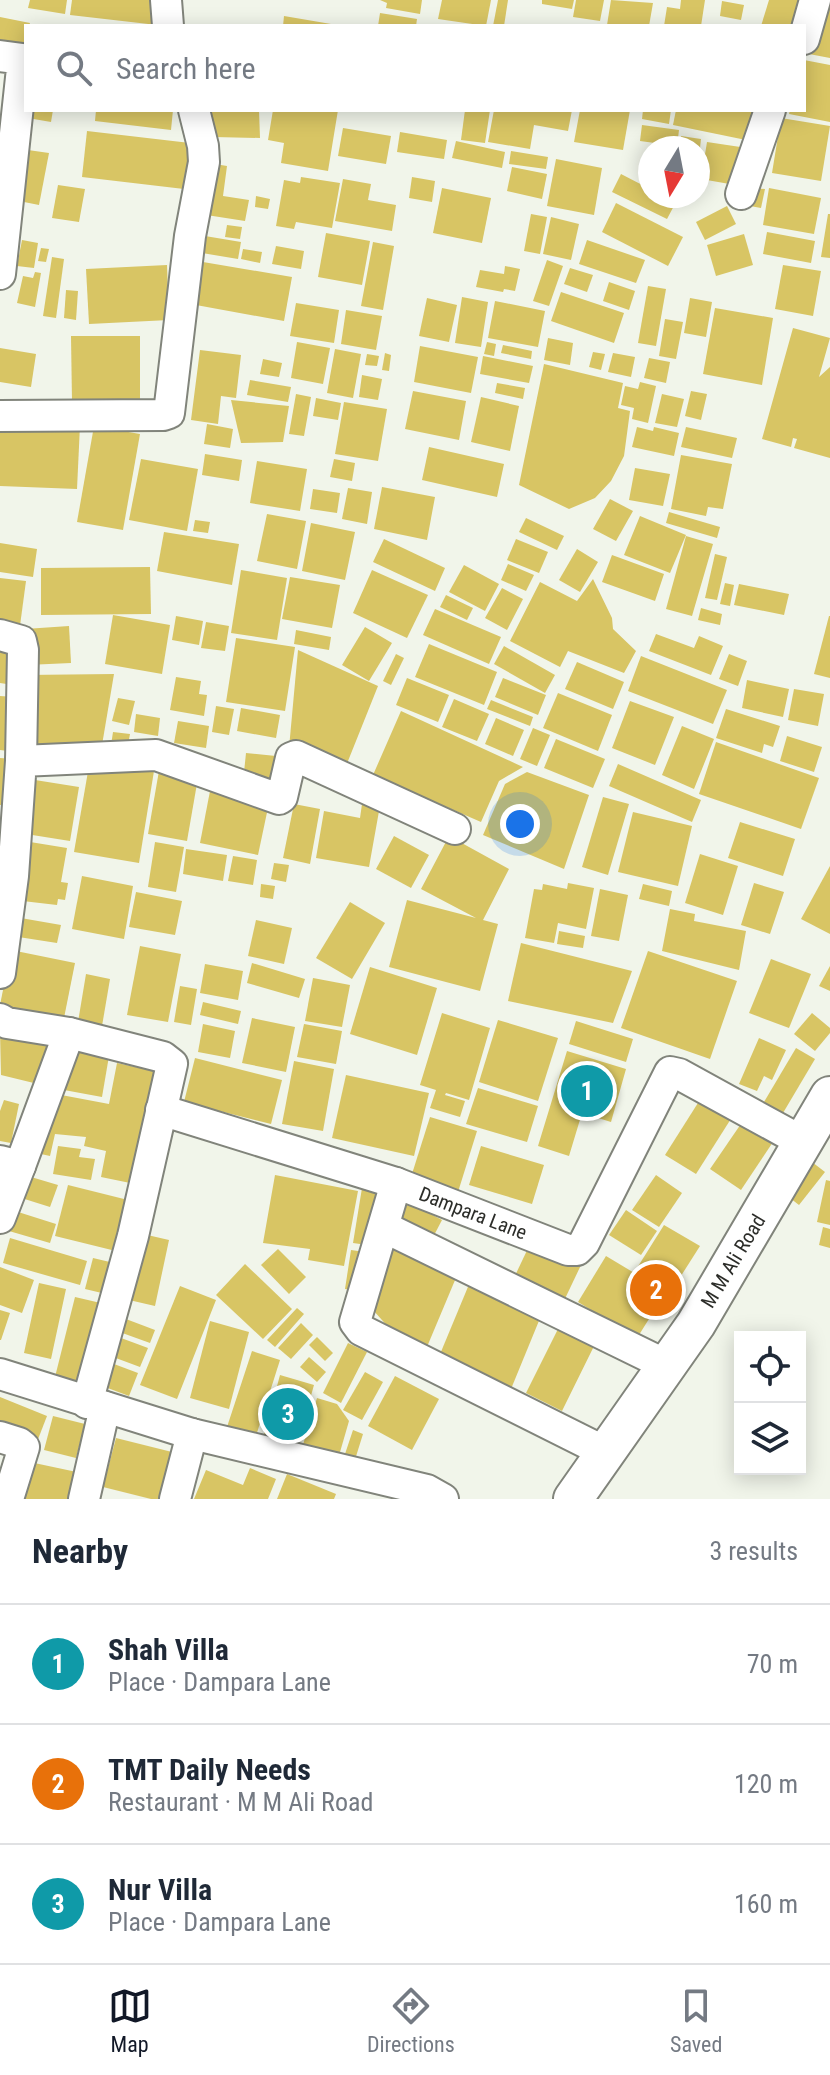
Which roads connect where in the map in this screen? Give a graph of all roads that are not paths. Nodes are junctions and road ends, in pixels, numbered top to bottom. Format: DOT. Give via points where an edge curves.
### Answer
graph roads {
  1 [pos="166,0"];
  2 [pos="815,0"];
  3 [pos="168,24"];
  4 [pos="806,32"];
  5 [pos="0,56"];
  6 [pos="194,112"];
  7 [pos="769,112"];
  8 [pos="741,194"];
  9 [pos="0,274"];
  10 [pos="0,416"];
  11 [pos="0,635"];
  12 [pos="21,761"];
  13 [pos="455,829"];
  14 [pos="0,973"];
  15 [pos="0,1019"];
  16 [pos="69,1033"];
  17 [pos="830,1096"];
  18 [pos="161,1110"];
  19 [pos="803,1142"];
  20 [pos="10,1163"];
  21 [pos="396,1183"];
  22 [pos="0,1218"];
  23 [pos="384,1227"];
  24 [pos="666,1365"];
  25 [pos="0,1374"];
  26 [pos="96,1405"];
  27 [pos="192,1434"];
  28 [pos="0,1437"];
  29 [pos="605,1452"];
  30 [pos="8,1499"];
  31 [pos="84,1499"];
  32 [pos="175,1499"];
  33 [pos="443,1499"];
  34 [pos="573,1499"];
  1 -- 3 [label="street"];
  2 -- 4 [label="street"];
  5 -- 9 [label="street" via="23,59"];
  6 -- 10 [label="street" via="204,162 169,413"];
  7 -- 8 [label="street"];
  11 -- 12 [label="street" via="21,641 23,650"];
  12 -- 13 [label="street" via="156,755 279,799 288,764 296,756"];
  12 -- 14 [label="street"];
  15 -- 16 [label="street"];
  16 -- 18 [label="street" via="163,1057 172,1064"];
  16 -- 20 [label="street"];
  17 -- 19 [label="street, M M Ali Road"];
  18 -- 21 [label="street"];
  18 -- 26 [label="street"];
  19 -- 21 [label="street, Dampara Lane" via="670,1072 577,1250"];
  19 -- 24 [label="street, M M Ali Road" via="696,1324"];
  20 -- 22 [label="street"];
  21 -- 23 [label="street, Dampara Lane"];
  23 -- 24 [label="street"];
  23 -- 29 [label="street, Dampara Lane" via="355,1322 361,1330"];
  24 -- 29 [label="street, M M Ali Road"];
  25 -- 26 [label="street"];
  26 -- 27 [label="street"];
  26 -- 31 [label="street"];
  27 -- 32 [label="street"];
  27 -- 33 [label="street" via="427,1490"];
  28 -- 30 [label="street" via="24,1447"];
  29 -- 34 [label="street, M M Ali Road"];
}
